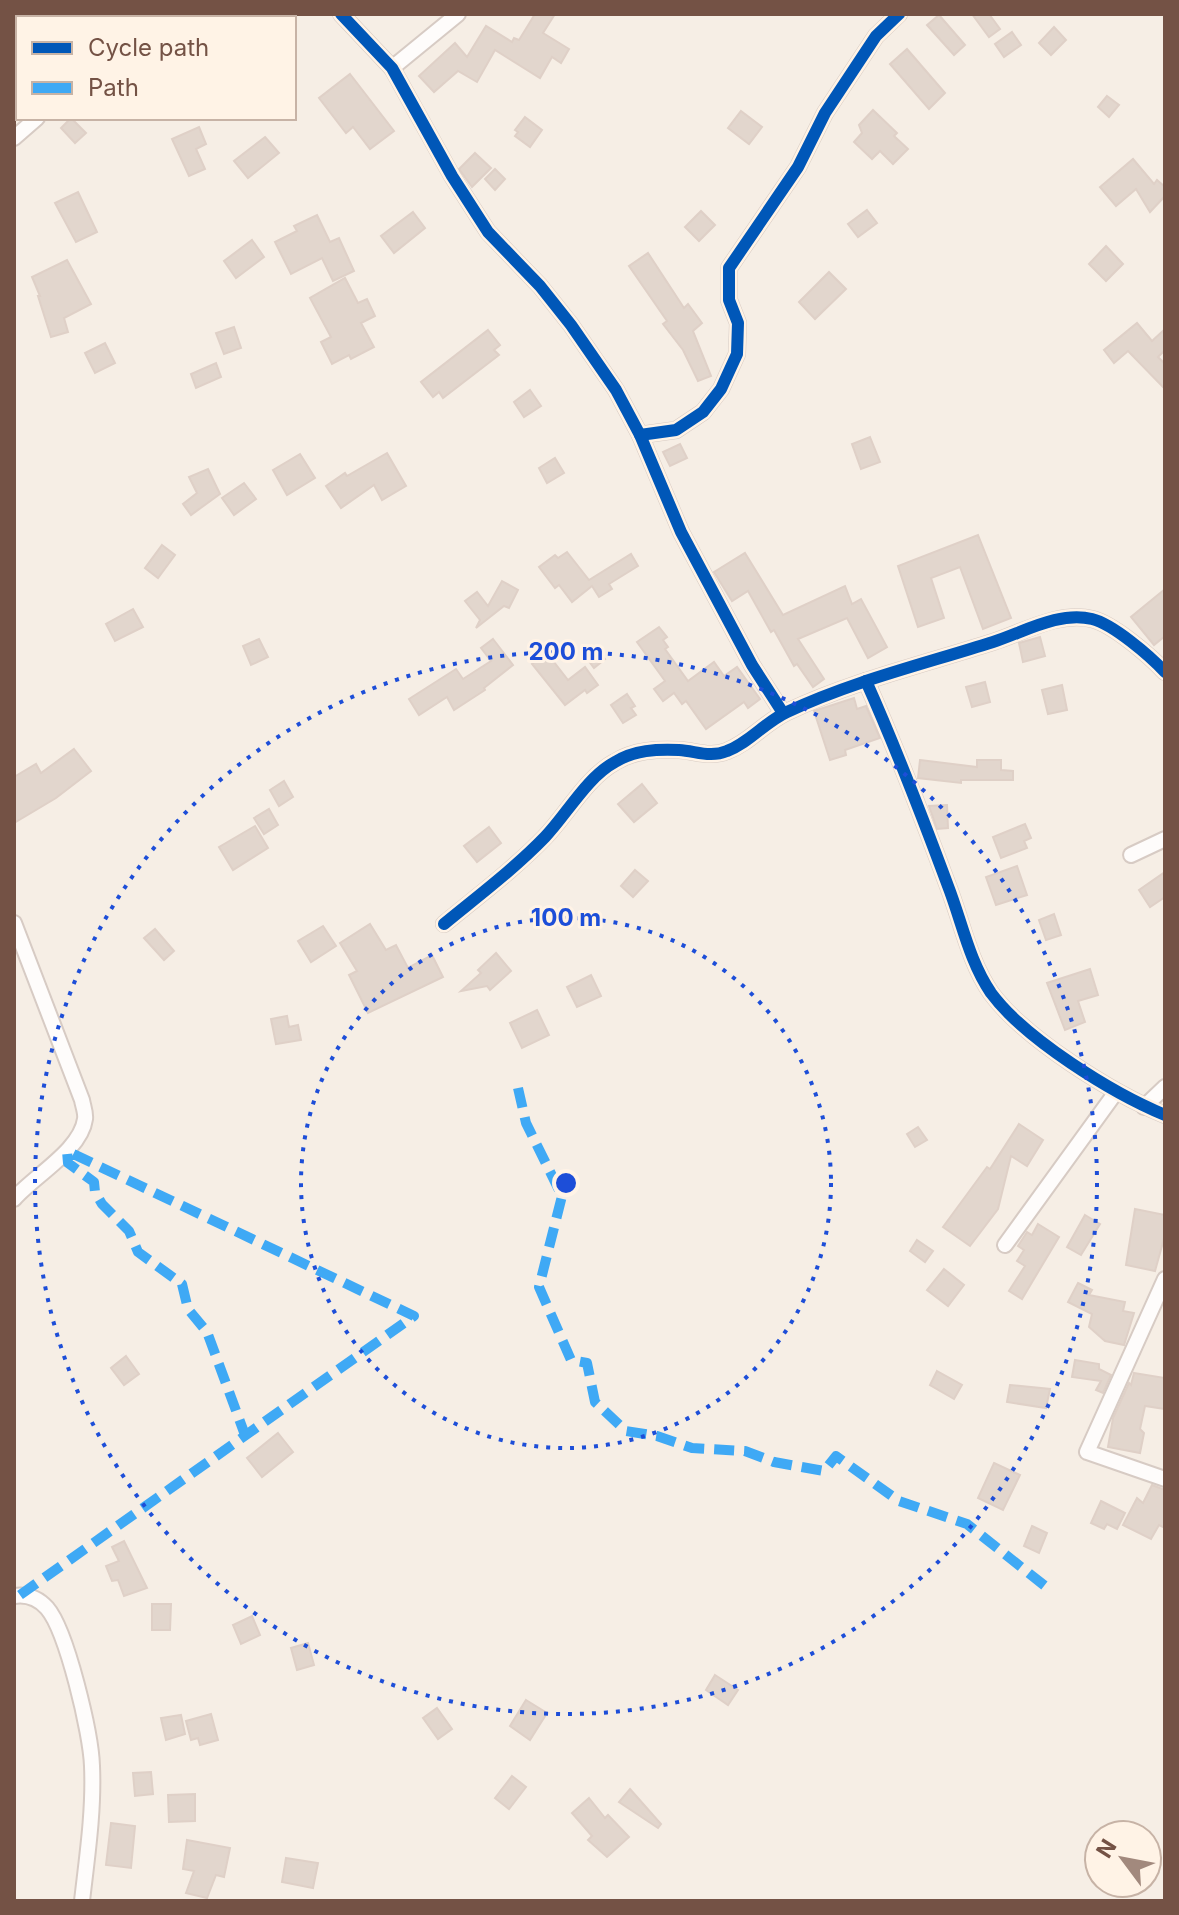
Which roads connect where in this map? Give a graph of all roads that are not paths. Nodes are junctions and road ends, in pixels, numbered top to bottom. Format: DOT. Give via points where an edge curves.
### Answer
graph roads {
  1 [pos="341,14"];
  2 [pos="458,14"];
  3 [pos="899,14"];
  4 [pos="392,68"];
  5 [pos="35,120"];
  6 [pos="14,138"];
  7 [pos="640,435"];
  8 [pos="1165,672"];
  9 [pos="866,681"];
  10 [pos="783,713"];
  11 [pos="1165,839"];
  12 [pos="1131,855"];
  13 [pos="14,923"];
  14 [pos="444,924"];
  15 [pos="1165,1087"];
  16 [pos="1116,1092"];
  17 [pos="1144,1107"];
  18 [pos="1165,1115"];
  19 [pos="14,1199"];
  20 [pos="1005,1245"];
  21 [pos="1165,1279"];
  22 [pos="1165,1479"];
  23 [pos="14,1596"];
  24 [pos="82,1901"];
  1 -- 4 [label="street"];
  2 -- 4 [label="street"];
  3 -- 7 [label="street" via="876,36 825,113 798,167 729,268 737,354 721,389 703,412 676,430"];
  4 -- 7 [label="street" via="488,232 571,325"];
  5 -- 6 [label="street"];
  7 -- 10 [label="street" via="681,532"];
  8 -- 9 [label="street" via="1110,627 1071,617"];
  9 -- 10 [label="street"];
  9 -- 16 [label="street" via="904,766 978,971 1024,1028"];
  10 -- 14 [label="street" via="719,754 640,751 616,761 590,782 527,855"];
  11 -- 12 [label="street"];
  13 -- 19 [label="street" via="85,1117 67,1151"];
  15 -- 17 [label="street"];
  16 -- 17 [label="street"];
  16 -- 20 [label="street"];
  17 -- 18 [label="street"];
  21 -- 22 [label="street" via="1087,1452"];
  23 -- 24 [label="street" via="33,1597 50,1611 84,1709 92,1766"];
}
